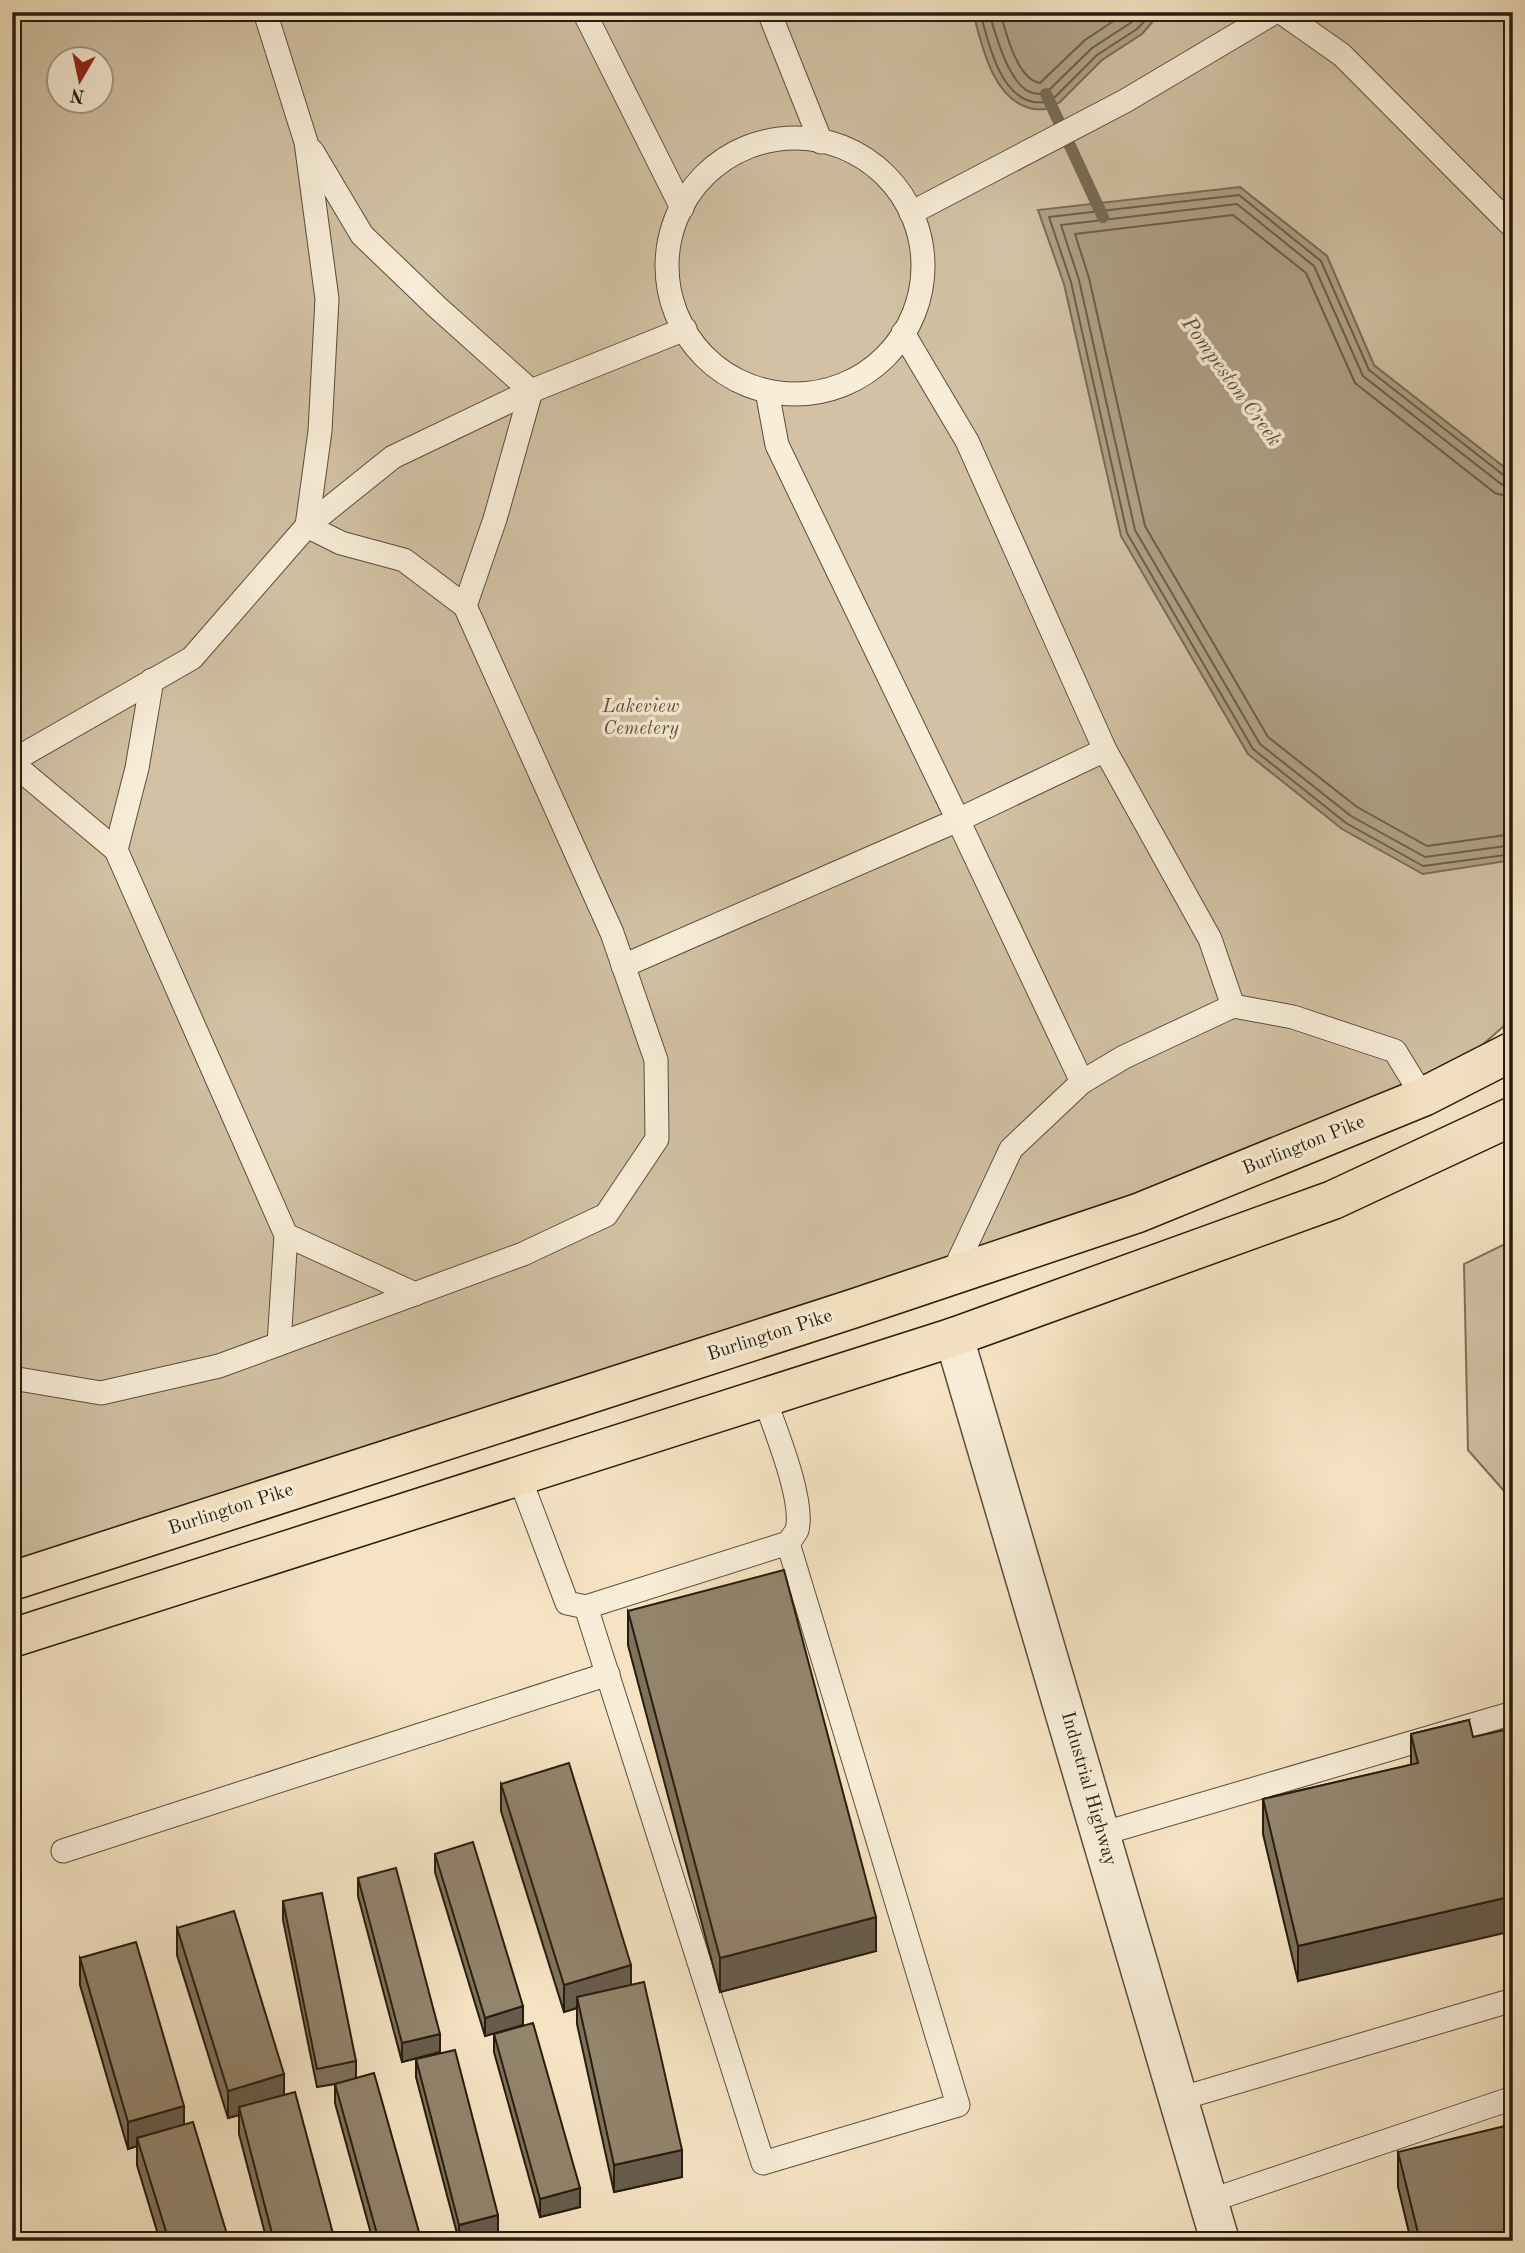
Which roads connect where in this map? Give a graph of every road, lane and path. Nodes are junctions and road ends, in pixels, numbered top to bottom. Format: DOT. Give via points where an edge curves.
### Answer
graph roads {
  1 [pos="265,12"];
  2 [pos="584,12"];
  3 [pos="769,12"];
  4 [pos="1275,12"];
  5 [pos="1281,12"];
  6 [pos="306,142"];
  7 [pos="821,142"];
  8 [pos="682,208"];
  9 [pos="911,213"];
  10 [pos="1513,227"];
  11 [pos="685,329"];
  12 [pos="904,333"];
  13 [pos="531,391"];
  14 [pos="767,391"];
  15 [pos="307,526"];
  16 [pos="465,606"];
  17 [pos="152,680"];
  18 [pos="1105,750"];
  19 [pos="12,762"];
  20 [pos="958,820"];
  21 [pos="117,850"];
  22 [pos="624,966"];
  23 [pos="1233,1006"];
  24 [pos="1513,1051"];
  25 [pos="1082,1082"];
  26 [pos="1423,1097"];
  27 [pos="1513,1116"];
  28 [pos="286,1235"];
  29 [pos="952,1275"];
  30 [pos="415,1294"];
  31 [pos="954,1336"];
  32 [pos="279,1344"];
  33 [pos="12,1378"];
  34 [pos="764,1397"];
  35 [pos="519,1476"];
  36 [pos="788,1543"];
  37 [pos="12,1581"];
  38 [pos="586,1607"];
  39 [pos="12,1638"];
  40 [pos="608,1674"];
  41 [pos="1513,1713"];
  42 [pos="1101,1834"];
  43 [pos="63,1851"];
  44 [pos="1513,2000"];
  45 [pos="1513,2098"];
  46 [pos="1179,2099"];
  47 [pos="1209,2201"];
  48 [pos="1220,2241"];
  1 -- 6 [label="lane"];
  2 -- 8 [label="lane"];
  3 -- 7 [label="lane"];
  4 -- 9 [label="lane" via="1125,101"];
  5 -- 10 [label="lane" via="1342,55"];
  6 -- 13 [label="lane" via="362,236"];
  6 -- 15 [label="lane" via="327,299 320,431"];
  7 -- 8 [label="lane" via="800,138 746,149 721,161 692,189"];
  7 -- 9 [label="lane" via="840,145 876,166 904,197"];
  8 -- 11 [label="lane" via="673,226 666,266 673,307"];
  9 -- 12 [label="lane" via="920,234 924,278 913,320"];
  11 -- 13 [label="lane"];
  11 -- 14 [label="lane" via="694,345 726,374"];
  12 -- 14 [label="lane" via="888,356 853,381 810,393"];
  12 -- 18 [label="lane" via="967,441"];
  13 -- 15 [label="lane" via="394,457"];
  13 -- 16 [label="lane"];
  14 -- 20 [label="lane" via="778,445"];
  15 -- 16 [label="lane" via="341,543 404,560"];
  15 -- 17 [label="lane" via="192,658"];
  16 -- 22 [label="lane"];
  17 -- 19 [label="lane"];
  17 -- 21 [label="lane"];
  18 -- 20 [label="lane"];
  18 -- 23 [label="lane" via="1210,939"];
  19 -- 21 [label="lane"];
  20 -- 22 [label="lane"];
  20 -- 25 [label="lane"];
  21 -- 28 [label="lane"];
  22 -- 30 [label="lane" via="656,1060 657,1139 606,1215 523,1254"];
  23 -- 25 [label="lane"];
  23 -- 26 [label="lane" via="1293,1017 1395,1051"];
  24 -- 26 [label="highway, Burlington Pike"];
  25 -- 29 [label="lane" via="1011,1149"];
  26 -- 29 [label="highway, Burlington Pike" via="1138,1213"];
  27 -- 31 [label="highway" via="1333,1200"];
  28 -- 30 [label="lane"];
  28 -- 32 [label="lane"];
  29 -- 37 [label="highway, Burlington Pike"];
  30 -- 32 [label="lane"];
  31 -- 34 [label="highway"];
  31 -- 42 [label="street, Industrial Highway"];
  32 -- 33 [label="lane" via="219,1366 101,1393"];
  34 -- 35 [label="highway"];
  34 -- 36 [label="lane" via="798,1511 797,1531"];
  35 -- 38 [label="lane" via="567,1603"];
  35 -- 39 [label="highway"];
  36 -- 38 [label="lane"];
  36 -- 40 [label="lane" via="958,2105 763,2163"];
  38 -- 40 [label="lane"];
  40 -- 43 [label="lane"];
  41 -- 42 [label="lane"];
  42 -- 46 [label="street, Industrial Highway"];
  44 -- 46 [label="lane"];
  45 -- 47 [label="lane"];
  46 -- 47 [label="street, Industrial Highway"];
  47 -- 48 [label="street, Industrial Highway"];
}
